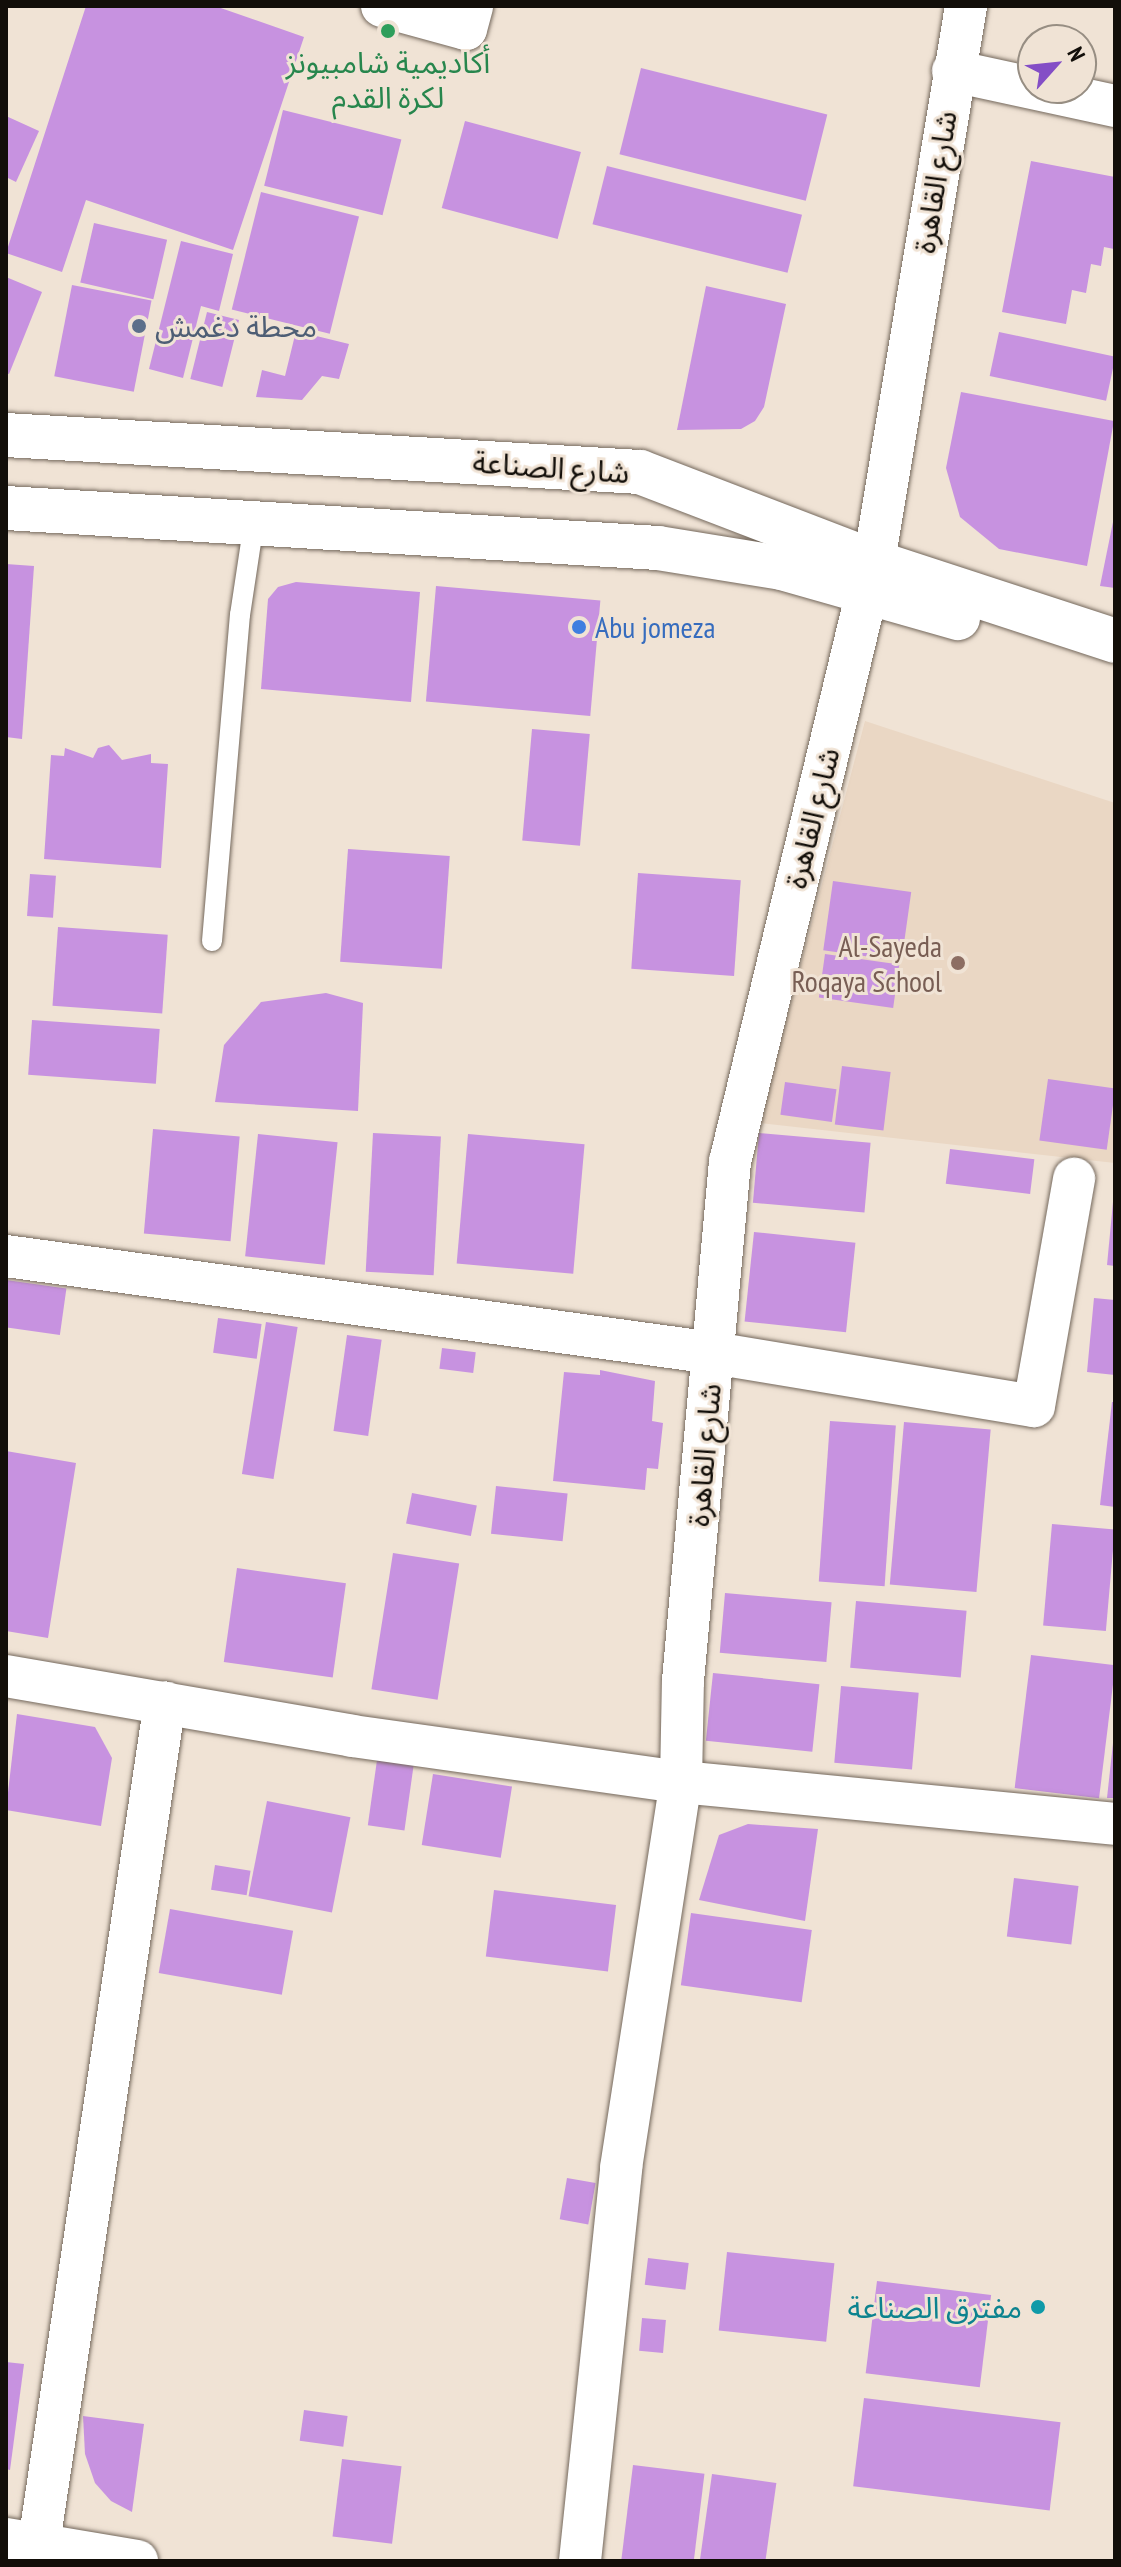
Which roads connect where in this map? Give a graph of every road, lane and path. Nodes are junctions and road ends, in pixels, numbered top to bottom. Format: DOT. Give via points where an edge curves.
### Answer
graph roads {
  1 [pos="382,6"];
  2 [pos="472,6"];
  3 [pos="966,6"];
  4 [pos="953,71"];
  5 [pos="1115,106"];
  6 [pos="6,435"];
  7 [pos="6,508"];
  8 [pos="254,522"];
  9 [pos="870,578"];
  10 [pos="1115,641"];
  11 [pos="1115,662"];
  12 [pos="212,941"];
  13 [pos="1074,1178"];
  14 [pos="6,1256"];
  15 [pos="713,1353"];
  16 [pos="6,1676"];
  17 [pos="165,1702"];
  18 [pos="681,1782"];
  19 [pos="1115,1824"];
  20 [pos="22,2541"];
  21 [pos="137,2561"];
  22 [pos="580,2561"];
  1 -- 2 [label="street" via="466,29"];
  3 -- 4 [label="street, شارع القاهرة"];
  4 -- 5 [label="street"];
  4 -- 9 [label="street, شارع القاهرة"];
  6 -- 9 [label="main road, شارع الصناعة" via="640,472"];
  7 -- 8 [label="main road, شارع الصناعة"];
  8 -- 9 [label="main road, شارع الصناعة" via="658,548"];
  8 -- 12 [label="lane" via="240,615"];
  9 -- 10 [label="main road, شارع الصناعة"];
  9 -- 11 [label="main road, شارع الصناعة"];
  9 -- 15 [label="street, شارع القاهرة" via="730,1162"];
  13 -- 15 [label="street" via="1034,1406"];
  14 -- 15 [label="street"];
  15 -- 18 [label="street, شارع القاهرة" via="683,1681"];
  16 -- 17 [label="street"];
  17 -- 18 [label="street" via="352,1736"];
  17 -- 20 [label="street"];
  18 -- 19 [label="street"];
  18 -- 22 [label="street, شارع القاهرة" via="621,2168"];
  20 -- 21 [label="street"];
}
